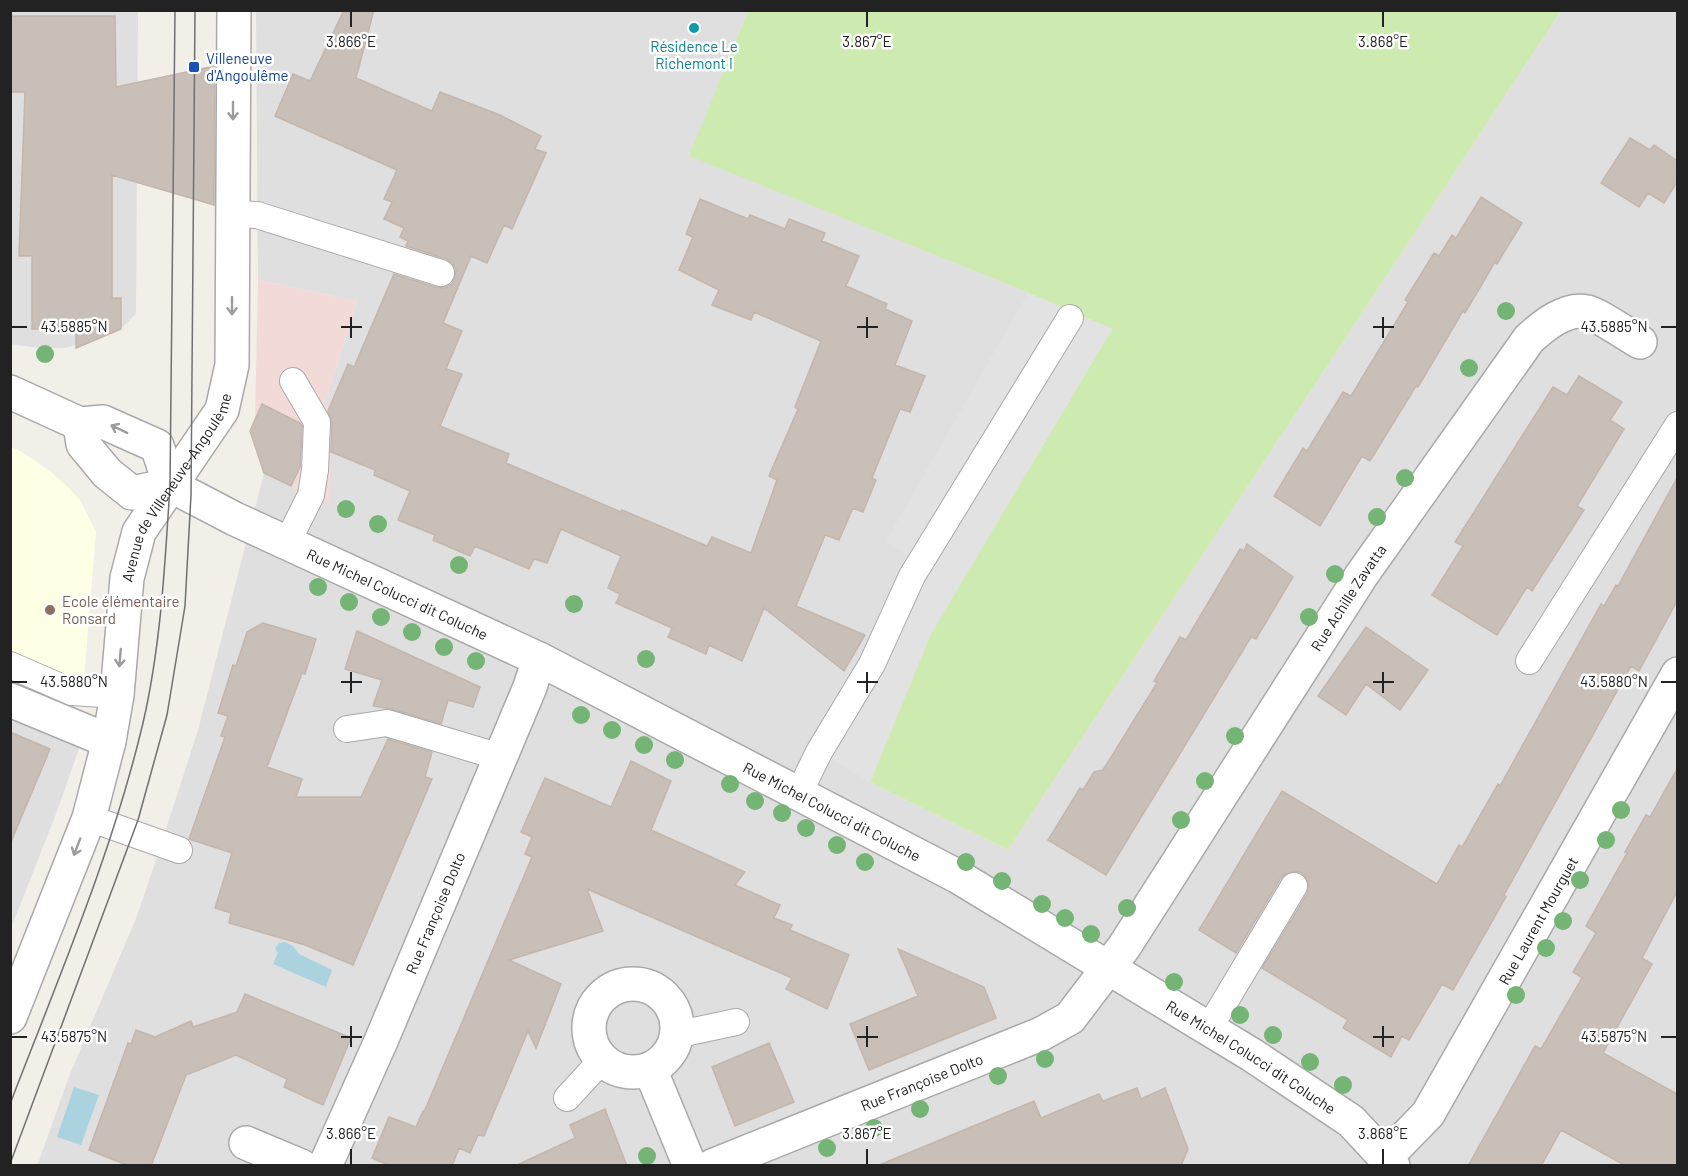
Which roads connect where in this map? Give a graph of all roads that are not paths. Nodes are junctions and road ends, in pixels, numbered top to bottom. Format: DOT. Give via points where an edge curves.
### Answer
graph roads {
  1 [pos="234,10"];
  2 [pos="233,214"];
  3 [pos="441,273"];
  4 [pos="1070,318"];
  5 [pos="1640,342"];
  6 [pos="293,381"];
  7 [pos="10,392"];
  8 [pos="80,424"];
  9 [pos="1677,425"];
  10 [pos="170,485"];
  11 [pos="287,543"];
  12 [pos="539,659"];
  13 [pos="1529,661"];
  14 [pos="10,665"];
  15 [pos="1677,674"];
  16 [pos="117,695"];
  17 [pos="10,700"];
  18 [pos="1667,720"];
  19 [pos="347,729"];
  20 [pos="109,741"];
  21 [pos="500,757"];
  22 [pos="799,793"];
  23 [pos="89,818"];
  24 [pos="179,849"];
  25 [pos="1294,886"];
  26 [pos="1109,967"];
  27 [pos="10,1017"];
  28 [pos="736,1022"];
  29 [pos="1209,1028"];
  30 [pos="675,1035"];
  31 [pos="602,1060"];
  32 [pos="650,1069"];
  33 [pos="567,1098"];
  34 [pos="246,1143"];
  35 [pos="1389,1162"];
  36 [pos="301,1166"];
  37 [pos="325,1166"];
  38 [pos="690,1166"];
  39 [pos="712,1166"];
  1 -- 2 [label="street, Avenue de Villeneuve-Angoulème, one-way"];
  2 -- 3 [label="lane" via="256,215"];
  2 -- 10 [label="street, Avenue de Villeneuve-Angoulème, one-way" via="232,366 222,410"];
  4 -- 22 [label="lane" via="863,659"];
  5 -- 26 [label="street, Rue Achille Zavatta" via="1587,312 1566,314 1529,339 1360,576"];
  6 -- 11 [label="lane" via="317,422 311,495"];
  7 -- 8 [label="street"];
  10 -- 8 [label="street, one-way" via="158,446 103,422"];
  8 -- 10 [label="street" via="83,444 107,473 132,492"];
  9 -- 13 [label="lane"];
  10 -- 11 [label="street, Rue Michel Colucci dit Coluche"];
  10 -- 16 [label="street, Avenue de Villeneuve-Angoulème, one-way" via="139,532 126,578"];
  11 -- 12 [label="street, Rue Michel Colucci dit Coluche"];
  12 -- 21 [label="street, Rue Françoise Dolto"];
  12 -- 22 [label="street, Rue Michel Colucci dit Coluche"];
  14 -- 16 [label="lane" via="72,692"];
  15 -- 18 [label="street, Rue Laurent Mourguet"];
  16 -- 20 [label="street, Avenue de Villeneuve-Angoulème"];
  17 -- 20 [label="street"];
  18 -- 35 [label="street, Rue Laurent Mourguet" via="1428,1114"];
  19 -- 21 [label="lane" via="387,723"];
  20 -- 23 [label="street, Avenue de Villeneuve-Angoulème"];
  21 -- 37 [label="street, Rue Françoise Dolto"];
  22 -- 26 [label="street, Rue Michel Colucci dit Coluche" via="957,876"];
  23 -- 24 [label="lane"];
  23 -- 27 [label="street, Avenue de Villeneuve-Angoulème, one-way"];
  25 -- 29 [label="lane"];
  26 -- 29 [label="street, Rue Michel Colucci dit Coluche"];
  26 -- 39 [label="street, Rue Françoise Dolto" via="1070,1018 1041,1034"];
  28 -- 30 [label="lane"];
  29 -- 35 [label="street, Rue Michel Colucci dit Coluche" via="1351,1121"];
  30 -- 31 [label="street" via="673,1011 664,997 649,987 616,987 601,997 591,1011 588,1028 592,1045"];
  30 -- 32 [label="street" via="674,1045 664,1060"];
  31 -- 32 [label="street" via="616,1070"];
  31 -- 33 [label="lane"];
  32 -- 38 [label="street"];
  34 -- 36 [label="street"];
}
